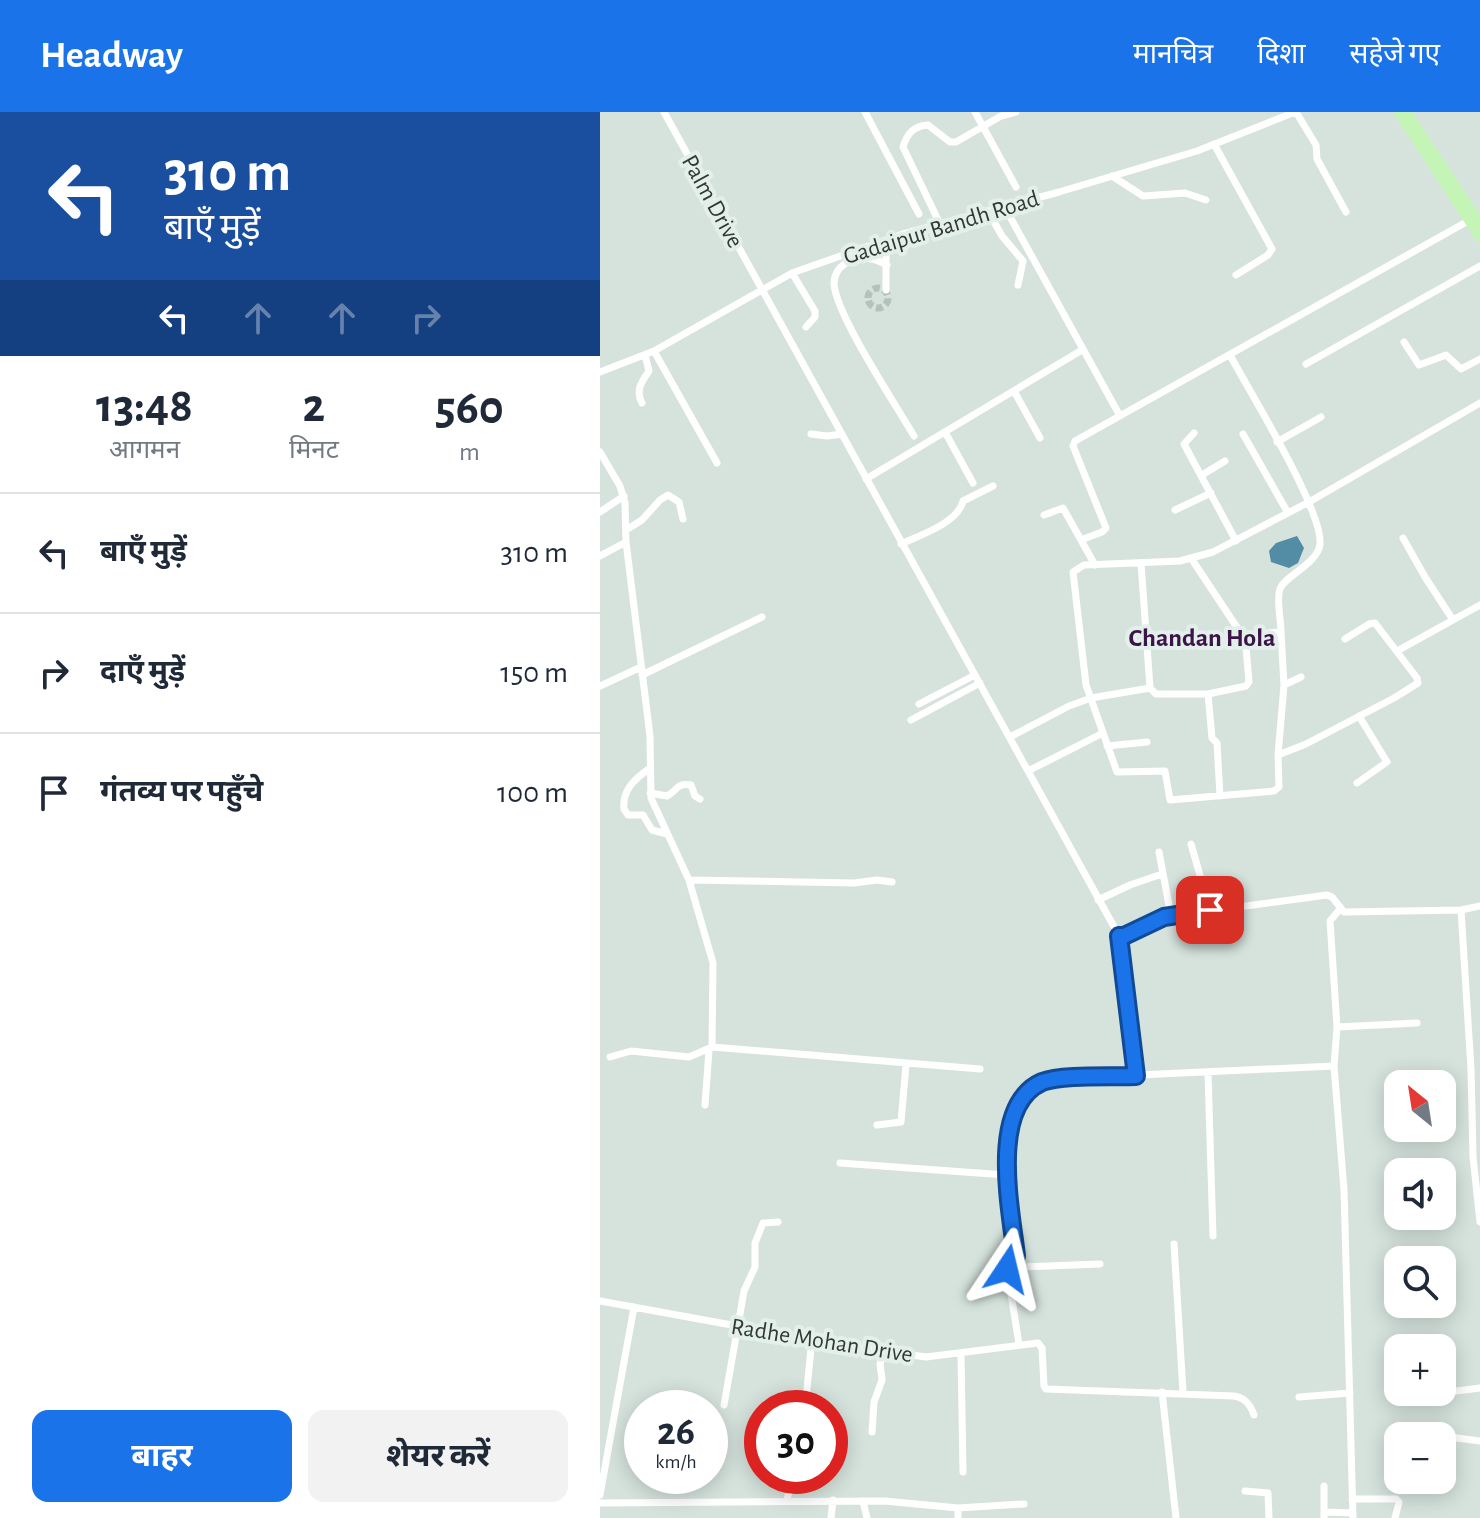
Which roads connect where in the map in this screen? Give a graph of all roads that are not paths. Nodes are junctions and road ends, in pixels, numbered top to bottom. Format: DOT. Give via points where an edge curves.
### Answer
graph roads {
  1 [pos="664,112"];
  2 [pos="865,112"];
  3 [pos="975,112"];
  4 [pos="1016,112"];
  5 [pos="1295,112"];
  6 [pos="1398,112"];
  7 [pos="1407,112"];
  8 [pos="983,126"];
  9 [pos="1214,144"];
  10 [pos="903,147"];
  11 [pos="888,155"];
  12 [pos="1112,176"];
  13 [pos="1016,187"];
  14 [pos="1206,200"];
  15 [pos="1004,206"];
  16 [pos="988,211"];
  17 [pos="1346,212"];
  18 [pos="919,214"];
  19 [pos="1476,219"];
  20 [pos="940,224"];
  21 [pos="1480,238"];
  22 [pos="886,240"];
  23 [pos="887,265"];
  24 [pos="1480,266"];
  25 [pos="792,273"];
  26 [pos="1236,275"];
  27 [pos="1018,285"];
  28 [pos="886,290"];
  29 [pos="762,291"];
  30 [pos="806,327"];
  31 [pos="1404,342"];
  32 [pos="1082,350"];
  33 [pos="654,351"];
  34 [pos="645,355"];
  35 [pos="1230,355"];
  36 [pos="1480,359"];
  37 [pos="1306,364"];
  38 [pos="600,372"];
  39 [pos="1014,391"];
  40 [pos="642,403"];
  41 [pos="1480,403"];
  42 [pos="1120,416"];
  43 [pos="1321,417"];
  44 [pos="945,432"];
  45 [pos="1194,433"];
  46 [pos="811,434"];
  47 [pos="842,434"];
  48 [pos="1243,434"];
  49 [pos="914,436"];
  50 [pos="1040,438"];
  51 [pos="1277,442"];
  52 [pos="600,452"];
  53 [pos="1225,461"];
  54 [pos="717,463"];
  55 [pos="1202,475"];
  56 [pos="866,479"];
  57 [pos="973,483"];
  58 [pos="993,486"];
  59 [pos="1211,493"];
  60 [pos="624,496"];
  61 [pos="1309,502"];
  62 [pos="1175,510"];
  63 [pos="600,512"];
  64 [pos="1288,513"];
  65 [pos="1044,515"];
  66 [pos="683,519"];
  67 [pos="626,530"];
  68 [pos="1403,538"];
  69 [pos="1081,540"];
  70 [pos="1236,541"];
  71 [pos="626,542"];
  72 [pos="901,544"];
  73 [pos="600,556"];
  74 [pos="1191,558"];
  75 [pos="1141,563"];
  76 [pos="1095,565"];
  77 [pos="1480,605"];
  78 [pos="762,617"];
  79 [pos="1453,620"];
  80 [pos="1281,632"];
  81 [pos="1245,636"];
  82 [pos="1345,639"];
  83 [pos="1397,651"];
  84 [pos="641,671"];
  85 [pos="1301,677"];
  86 [pos="977,679"];
  87 [pos="1284,685"];
  88 [pos="600,686"];
  89 [pos="1150,688"];
  90 [pos="1208,694"];
  91 [pos="1091,698"];
  92 [pos="919,704"];
  93 [pos="1359,716"];
  94 [pos="911,720"];
  95 [pos="1103,733"];
  96 [pos="1010,737"];
  97 [pos="1147,742"];
  98 [pos="1107,746"];
  99 [pos="1278,755"];
  100 [pos="649,769"];
  101 [pos="1028,771"];
  102 [pos="1357,783"];
  103 [pos="650,793"];
  104 [pos="1220,796"];
  105 [pos="700,799"];
  106 [pos="667,834"];
  107 [pos="1191,844"];
  108 [pos="1159,852"];
  109 [pos="1162,874"];
  110 [pos="689,880"];
  111 [pos="892,882"];
  112 [pos="1098,900"];
  113 [pos="1480,906"];
  114 [pos="1340,909"];
  115 [pos="1210,910"];
  116 [pos="1461,910"];
  117 [pos="1171,916"];
  118 [pos="1119,936"];
  119 [pos="1417,1023"];
  120 [pos="1337,1027"];
  121 [pos="711,1049"];
  122 [pos="610,1057"];
  123 [pos="906,1065"];
  124 [pos="1334,1066"];
  125 [pos="980,1069"];
  126 [pos="1208,1073"];
  127 [pos="1136,1076"];
  128 [pos="705,1105"];
  129 [pos="877,1125"];
  130 [pos="840,1163"];
  131 [pos="1006,1175"];
  132 [pos="778,1222"];
  133 [pos="1480,1222"];
  134 [pos="1213,1236"];
  135 [pos="1174,1244"];
  136 [pos="1016,1256"];
  137 [pos="1100,1264"];
  138 [pos="600,1301"];
  139 [pos="634,1307"];
  140 [pos="739,1326"];
  141 [pos="812,1339"];
  142 [pos="1019,1344"];
  143 [pos="884,1351"];
  144 [pos="961,1354"];
  145 [pos="1480,1388"];
  146 [pos="727,1390"];
  147 [pos="807,1390"];
  148 [pos="1456,1391"];
  149 [pos="1162,1392"];
  150 [pos="1183,1392"];
  151 [pos="1350,1393"];
  152 [pos="1299,1397"];
  153 [pos="1254,1415"];
  154 [pos="872,1432"];
  155 [pos="1456,1438"];
  156 [pos="1480,1441"];
  157 [pos="963,1472"];
  158 [pos="1324,1486"];
  159 [pos="1245,1491"];
  160 [pos="788,1494"];
  161 [pos="600,1495"];
  162 [pos="1352,1499"];
  163 [pos="787,1500"];
  164 [pos="833,1500"];
  165 [pos="863,1501"];
  166 [pos="600,1503"];
  167 [pos="1024,1504"];
  168 [pos="958,1508"];
  169 [pos="1324,1515"];
  170 [pos="1353,1516"];
  171 [pos="831,1518"];
  172 [pos="867,1518"];
  173 [pos="958,1518"];
  174 [pos="1176,1518"];
  175 [pos="1269,1518"];
  176 [pos="1395,1518"];
  1 -- 29 [label="street, Palm Drive"];
  2 -- 11 [label="street"];
  3 -- 8 [label="street"];
  4 -- 8 [label="street"];
  5 -- 9 [label="street, Gadaipur Bandh Road"];
  5 -- 17 [label="street"];
  6 -- 19 [label="main road"];
  7 -- 19 [label="main road"];
  8 -- 10 [label="street" via="950,142 924,125 909,133"];
  8 -- 13 [label="street"];
  9 -- 12 [label="street, Gadaipur Bandh Road"];
  9 -- 26 [label="street" via="1272,249"];
  10 -- 11 [label="street"];
  10 -- 20 [label="street"];
  11 -- 18 [label="street"];
  12 -- 14 [label="street" via="1143,196 1185,193"];
  12 -- 15 [label="street, Gadaipur Bandh Road"];
  15 -- 16 [label="street, Gadaipur Bandh Road"];
  15 -- 32 [label="street"];
  16 -- 20 [label="street, Gadaipur Bandh Road"];
  16 -- 27 [label="street" via="1023,261"];
  19 -- 21 [label="main road"];
  19 -- 35 [label="street"];
  20 -- 22 [label="street, Gadaipur Bandh Road"];
  22 -- 23 [label="street"];
  22 -- 25 [label="street, Gadaipur Bandh Road"];
  23 -- 28 [label="street"];
  23 -- 49 [label="street" via="870,258 854,260 837,272 834,286"];
  24 -- 37 [label="street"];
  25 -- 29 [label="street, Gadaipur Bandh Road"];
  25 -- 30 [label="street" via="815,311"];
  29 -- 33 [label="street, Gadaipur Bandh Road"];
  29 -- 47 [label="street, Palm Drive"];
  31 -- 36 [label="street" via="1419,365 1446,355 1461,369"];
  32 -- 39 [label="street"];
  32 -- 42 [label="street"];
  33 -- 34 [label="street, Gadaipur Bandh Road"];
  33 -- 54 [label="street"];
  34 -- 38 [label="street, Gadaipur Bandh Road"];
  34 -- 40 [label="street" via="649,371 640,384"];
  35 -- 42 [label="street"];
  35 -- 51 [label="street"];
  39 -- 44 [label="street"];
  39 -- 50 [label="street"];
  41 -- 61 [label="street"];
  42 -- 69 [label="street" via="1073,444 1106,528"];
  43 -- 51 [label="street"];
  44 -- 56 [label="street"];
  44 -- 57 [label="street"];
  45 -- 55 [label="street" via="1184,444"];
  46 -- 47 [label="street"];
  47 -- 56 [label="street, Palm Drive"];
  48 -- 64 [label="street"];
  51 -- 61 [label="street"];
  52 -- 60 [label="street"];
  53 -- 55 [label="street"];
  55 -- 59 [label="street"];
  56 -- 72 [label="street, Palm Drive"];
  58 -- 72 [label="street"];
  59 -- 62 [label="street"];
  59 -- 70 [label="street"];
  60 -- 63 [label="street"];
  60 -- 67 [label="street"];
  61 -- 64 [label="street"];
  61 -- 80 [label="street" via="1319,547 1280,590"];
  64 -- 70 [label="street"];
  65 -- 69 [label="street" via="1063,508"];
  66 -- 67 [label="street" via="679,502 668,495"];
  67 -- 71 [label="street"];
  68 -- 79 [label="street"];
  69 -- 76 [label="street"];
  70 -- 74 [label="street"];
  71 -- 73 [label="street"];
  71 -- 84 [label="street"];
  72 -- 86 [label="street, Palm Drive"];
  74 -- 75 [label="street"];
  74 -- 81 [label="street"];
  75 -- 76 [label="street"];
  75 -- 89 [label="street"];
  76 -- 91 [label="street" via="1073,572"];
  77 -- 79 [label="street"];
  78 -- 84 [label="street"];
  79 -- 83 [label="street"];
  80 -- 81 [label="street"];
  80 -- 87 [label="street"];
  81 -- 90 [label="street" via="1249,682"];
  82 -- 83 [label="street" via="1375,623"];
  83 -- 93 [label="street" via="1417,684"];
  84 -- 88 [label="street"];
  84 -- 100 [label="street"];
  85 -- 87 [label="street"];
  86 -- 92 [label="street"];
  86 -- 94 [label="street"];
  86 -- 96 [label="street, Palm Drive"];
  87 -- 99 [label="street"];
  89 -- 90 [label="street" via="1156,694"];
  89 -- 91 [label="street"];
  90 -- 104 [label="street"];
  91 -- 95 [label="street"];
  91 -- 96 [label="street"];
  93 -- 99 [label="street"];
  93 -- 102 [label="street" via="1387,762"];
  95 -- 98 [label="street"];
  95 -- 101 [label="street"];
  96 -- 101 [label="street, Palm Drive"];
  97 -- 98 [label="street"];
  98 -- 104 [label="street" via="1118,773 1165,771 1170,800"];
  99 -- 104 [label="street" via="1277,789"];
  100 -- 103 [label="street"];
  100 -- 106 [label="street" via="624,794 624,809 628,815 643,815 652,830"];
  101 -- 112 [label="street, Palm Drive"];
  103 -- 105 [label="street" via="667,796 684,784"];
  103 -- 106 [label="street"];
  106 -- 110 [label="street"];
  107 -- 115 [label="street"];
  108 -- 109 [label="street"];
  109 -- 112 [label="street"];
  109 -- 117 [label="street"];
  110 -- 111 [label="street"];
  110 -- 121 [label="street" via="713,963"];
  112 -- 118 [label="street, Palm Drive"];
  113 -- 116 [label="street"];
  114 -- 115 [label="street" via="1327,895"];
  114 -- 116 [label="street"];
  114 -- 120 [label="street" via="1330,921"];
  115 -- 117 [label="street"];
  116 -- 133 [label="street"];
  117 -- 118 [label="street"];
  118 -- 127 [label="street"];
  119 -- 120 [label="street"];
  120 -- 124 [label="street"];
  121 -- 122 [label="street" via="689,1057 631,1051"];
  121 -- 123 [label="street"];
  121 -- 128 [label="street"];
  123 -- 125 [label="street"];
  123 -- 129 [label="street" via="901,1122"];
  124 -- 126 [label="street"];
  124 -- 151 [label="street"];
  126 -- 127 [label="street"];
  126 -- 134 [label="street"];
  127 -- 131 [label="street" via="1053,1079 1030,1089 1015,1110"];
  130 -- 131 [label="street"];
  131 -- 136 [label="street"];
  132 -- 140 [label="street" via="763,1223 759,1229"];
  135 -- 150 [label="street"];
  136 -- 137 [label="street" via="1022,1267"];
  136 -- 142 [label="street" via="1007,1269"];
  138 -- 139 [label="street, Radhe Mohan Drive"];
  139 -- 140 [label="street, Radhe Mohan Drive"];
  139 -- 161 [label="street"];
  140 -- 141 [label="street, Radhe Mohan Drive"];
  140 -- 146 [label="street"];
  141 -- 143 [label="street, Radhe Mohan Drive"];
  141 -- 147 [label="street"];
  142 -- 144 [label="street, Radhe Mohan Drive"];
  142 -- 149 [label="street, Radhe Mohan Drive" via="1038,1343 1042,1348 1046,1389"];
  143 -- 144 [label="street, Radhe Mohan Drive" via="926,1357"];
  143 -- 154 [label="street"];
  144 -- 157 [label="street"];
  145 -- 148 [label="street"];
  149 -- 150 [label="street"];
  149 -- 174 [label="street"];
  150 -- 153 [label="street" via="1238,1397"];
  151 -- 152 [label="street"];
  151 -- 162 [label="street"];
  155 -- 156 [label="street"];
  158 -- 169 [label="street"];
  159 -- 175 [label="street" via="1268,1493"];
  160 -- 163 [label="street"];
  162 -- 170 [label="street"];
  162 -- 176 [label="street" via="1396,1499"];
  163 -- 164 [label="street"];
  163 -- 166 [label="street"];
  164 -- 165 [label="street"];
  164 -- 171 [label="street"];
  165 -- 168 [label="street"];
  165 -- 172 [label="street"];
  167 -- 168 [label="street"];
  168 -- 173 [label="street"];
  169 -- 170 [label="street"];
}
